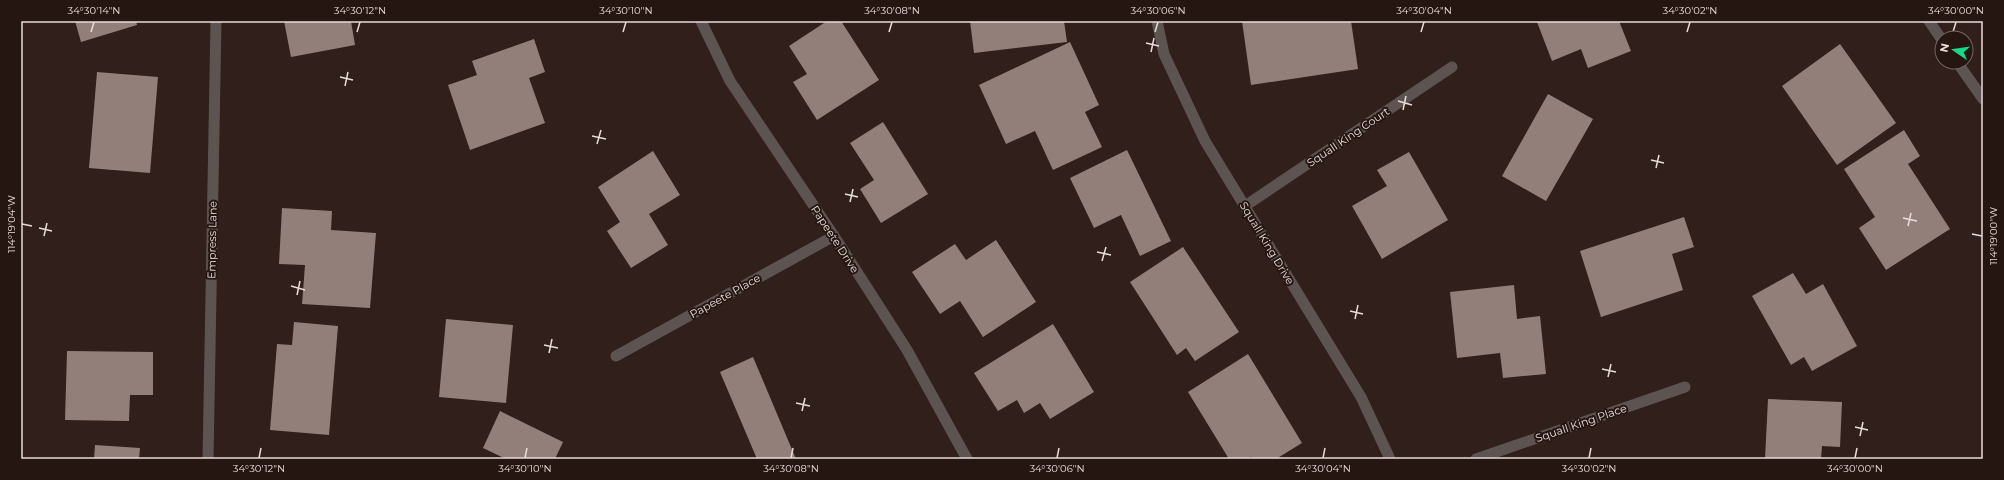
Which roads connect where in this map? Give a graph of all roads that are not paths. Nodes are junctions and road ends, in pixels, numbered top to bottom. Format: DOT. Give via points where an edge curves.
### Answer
graph roads {
  1 [pos="216,21"];
  2 [pos="701,21"];
  3 [pos="1157,21"];
  4 [pos="1928,21"];
  5 [pos="1935,30"];
  6 [pos="1452,67"];
  7 [pos="1963,70"];
  8 [pos="1983,99"];
  9 [pos="1245,206"];
  10 [pos="834,236"];
  11 [pos="616,356"];
  12 [pos="1685,386"];
  13 [pos="208,459"];
  14 [pos="967,459"];
  15 [pos="1390,459"];
  16 [pos="1476,459"];
  1 -- 13 [label="street, Empress Lane"];
  2 -- 10 [label="street, Papeete Drive" via="730,81"];
  3 -- 9 [label="street, Squall King Drive" via="1164,54 1205,141"];
  4 -- 5 [label="street"];
  6 -- 9 [label="street, Squall King Court"];
  7 -- 8 [label="street"];
  9 -- 15 [label="street, Squall King Drive" via="1361,397"];
  10 -- 11 [label="street, Papeete Place"];
  10 -- 14 [label="street, Papeete Drive" via="907,350"];
  12 -- 16 [label="street, Squall King Place"];
}
